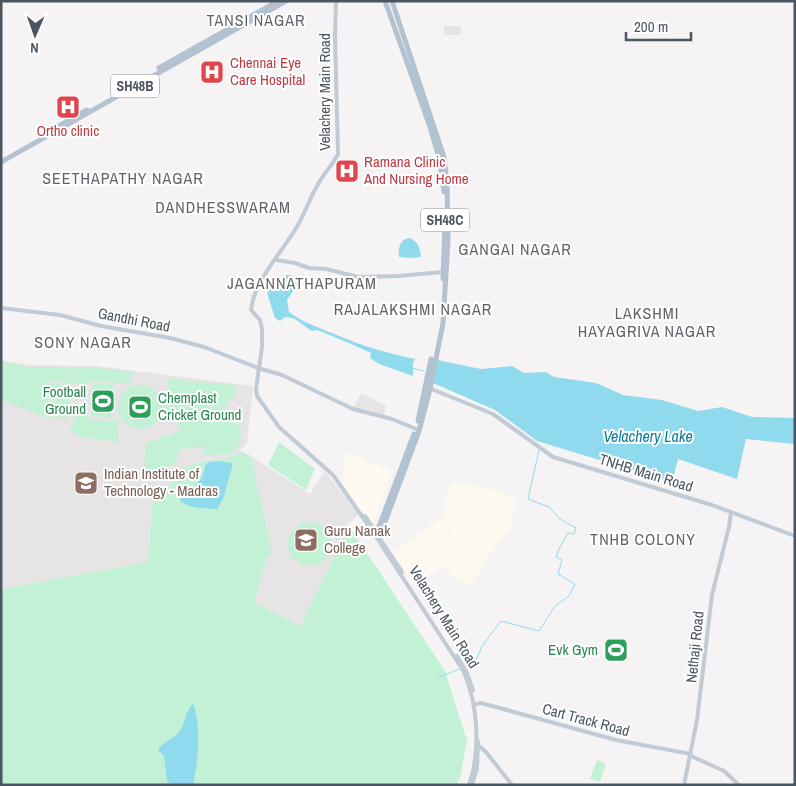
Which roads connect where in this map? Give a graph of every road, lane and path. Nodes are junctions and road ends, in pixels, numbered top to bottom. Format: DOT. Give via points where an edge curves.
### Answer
graph roads {
  1 [pos="280,1"];
  2 [pos="286,1"];
  3 [pos="336,1"];
  4 [pos="383,1"];
  5 [pos="391,1"];
  6 [pos="199,46"];
  7 [pos="190,51"];
  8 [pos="434,124"];
  9 [pos="1,161"];
  10 [pos="446,240"];
  11 [pos="276,260"];
  12 [pos="443,272"];
  13 [pos="1,308"];
  14 [pos="258,368"];
  15 [pos="428,388"];
  16 [pos="416,429"];
  17 [pos="731,513"];
  18 [pos="377,532"];
  19 [pos="795,536"];
  20 [pos="382,540"];
  21 [pos="476,704"];
  22 [pos="477,744"];
  23 [pos="691,755"];
  24 [pos="471,785"];
  25 [pos="512,785"];
  26 [pos="684,785"];
  27 [pos="739,785"];
  1 -- 6 [label="main road, SH48B"];
  1 -- 6 [label="main road"];
  2 -- 7 [label="main road, SH48B"];
  3 -- 11 [label="street, Velachery Main Road" via="338,154"];
  4 -- 10 [label="main road, SH48C" via="428,121 443,172"];
  5 -- 8 [label="main road, SH48C"];
  5 -- 8 [label="main road"];
  6 -- 7 [label="main road, SH48B"];
  7 -- 9 [label="main road, SH48B"];
  8 -- 10 [label="main road, SH48C" via="447,171"];
  10 -- 12 [label="main road, SH48C"];
  10 -- 15 [label="main road, SH48C" via="444,315"];
  11 -- 12 [label="street" via="373,277"];
  11 -- 14 [label="street, Velachery Main Road" via="258,285 251,306 262,329"];
  12 -- 15 [label="main road, SH48C" via="440,321"];
  13 -- 14 [label="street, Gandhi Road" via="60,315 170,338"];
  14 -- 16 [label="street, Gandhi Road" via="353,410 392,419"];
  14 -- 18 [label="street, Velachery Main Road" via="256,395 264,408 279,427 333,475"];
  15 -- 16 [label="main road, SH48C"];
  15 -- 17 [label="street, TNHB Main Road" via="493,414 553,457"];
  15 -- 18 [label="main road, SH48C" via="414,447"];
  16 -- 18 [label="main road, SH48C"];
  17 -- 19 [label="street, TNHB Main Road"];
  17 -- 23 [label="street, Nethaji Road" via="712,595"];
  18 -- 20 [label="main road"];
  18 -- 22 [label="street, Velachery Main Road" via="464,672 474,708"];
  20 -- 21 [label="street, Velachery Main Road" via="466,671"];
  21 -- 22 [label="street, Velachery Main Road"];
  21 -- 23 [label="street, Cart Track Road" via="616,740"];
  22 -- 24 [label="street, Velachery Main Road"];
  22 -- 25 [label="street"];
  23 -- 26 [label="street, Nethaji Road"];
  23 -- 27 [label="street, Cart Track Road" via="724,771"];
}
